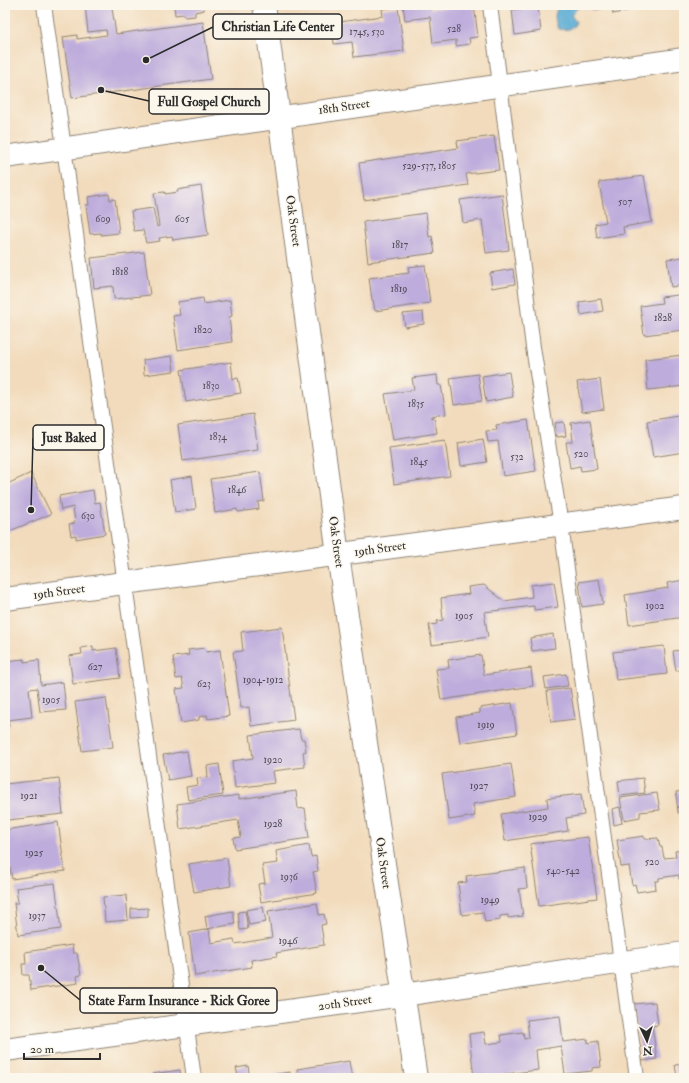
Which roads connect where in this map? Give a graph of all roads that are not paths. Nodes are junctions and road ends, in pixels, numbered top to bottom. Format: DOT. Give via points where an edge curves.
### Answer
graph roads {
  1 [pos="44,5"];
  2 [pos="264,5"];
  3 [pos="490,5"];
  4 [pos="684,59"];
  5 [pos="501,84"];
  6 [pos="279,117"];
  7 [pos="64,149"];
  8 [pos="5,157"];
  9 [pos="684,508"];
  10 [pos="561,525"];
  11 [pos="338,555"];
  12 [pos="125,582"];
  13 [pos="5,599"];
  14 [pos="684,953"];
  15 [pos="621,962"];
  16 [pos="403,995"];
  17 [pos="186,1025"];
  18 [pos="5,1050"];
  19 [pos="194,1078"];
  20 [pos="416,1078"];
  21 [pos="637,1078"];
  1 -- 7 [label="lane"];
  2 -- 6 [label="street, Oak Street"];
  3 -- 5 [label="lane"];
  4 -- 5 [label="street, 18th Street"];
  5 -- 6 [label="street, 18th Street"];
  5 -- 10 [label="lane" via="533,347"];
  6 -- 7 [label="street, 18th Street"];
  6 -- 11 [label="street, Oak Street"];
  7 -- 8 [label="street, 18th Street"];
  7 -- 12 [label="lane"];
  9 -- 10 [label="street, 19th Street"];
  10 -- 11 [label="street, 19th Street"];
  10 -- 15 [label="lane"];
  11 -- 12 [label="street, 19th Street"];
  11 -- 16 [label="street, Oak Street"];
  12 -- 13 [label="street, 19th Street"];
  12 -- 17 [label="lane"];
  14 -- 15 [label="street, 20th Street"];
  15 -- 16 [label="street, 20th Street"];
  15 -- 21 [label="lane"];
  16 -- 17 [label="street, 20th Street"];
  16 -- 20 [label="street, Oak Street"];
  17 -- 18 [label="street, 20th Street"];
  17 -- 19 [label="lane"];
}
